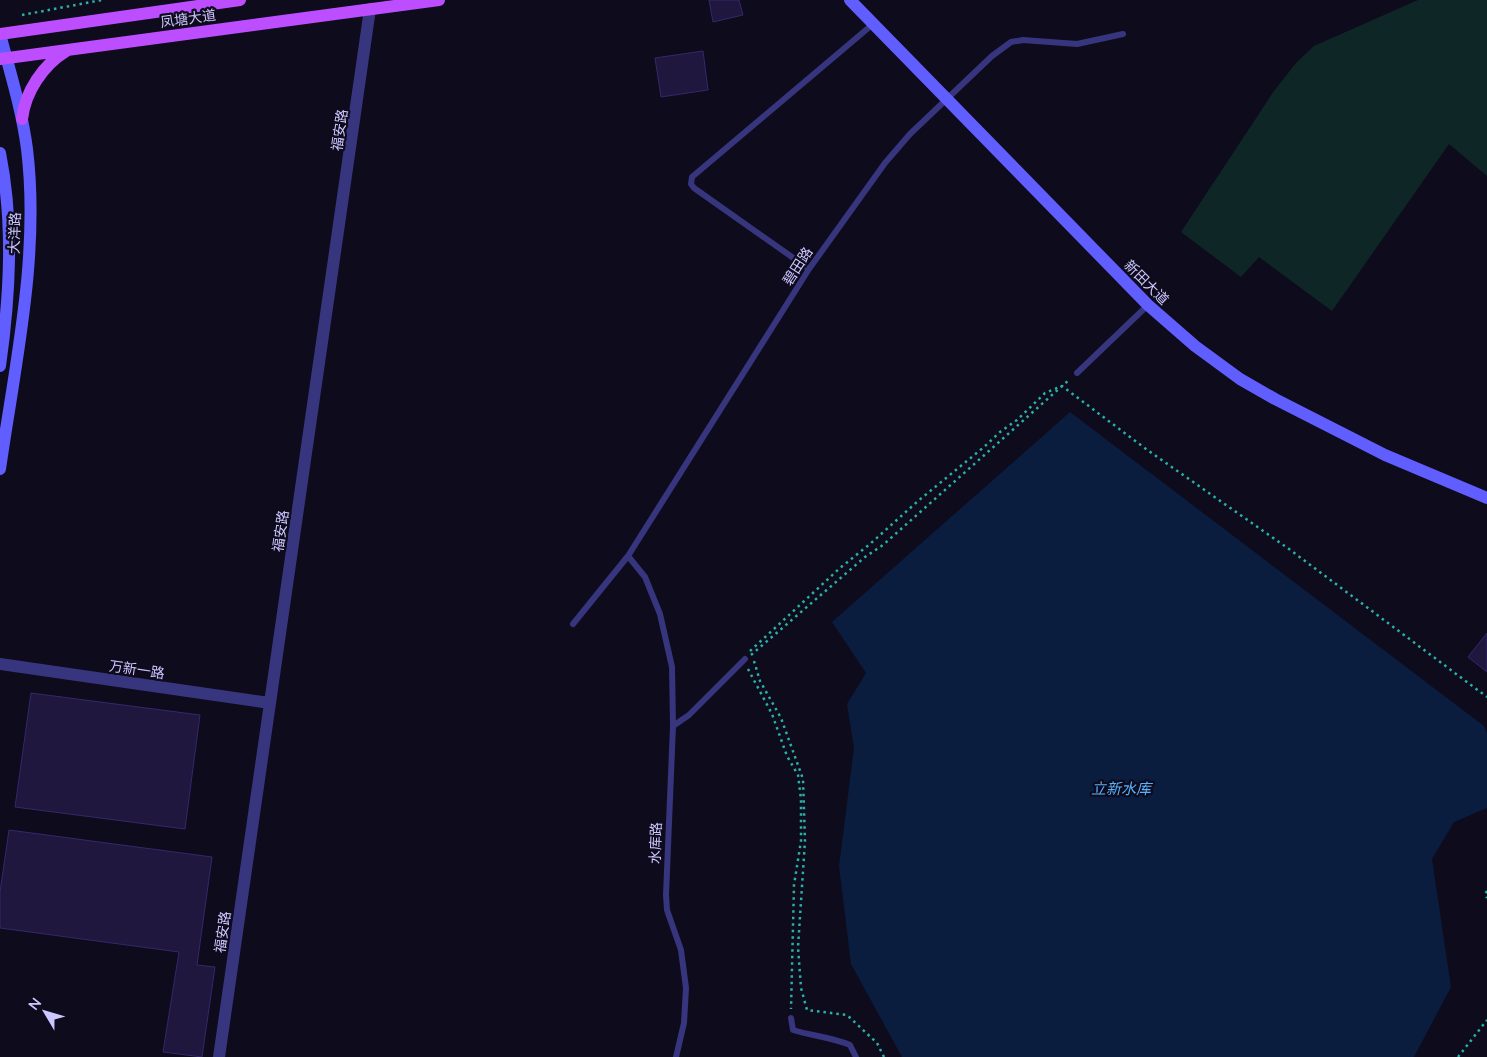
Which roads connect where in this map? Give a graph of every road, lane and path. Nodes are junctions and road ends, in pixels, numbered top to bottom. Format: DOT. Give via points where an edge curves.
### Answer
graph roads {
  1 [pos="102,0"];
  2 [pos="240,0"];
  3 [pos="439,0"];
  4 [pos="850,0"];
  5 [pos="370,9"];
  6 [pos="22,15"];
  7 [pos="873,24"];
  8 [pos="0,34"];
  9 [pos="1123,34"];
  10 [pos="71,49"];
  11 [pos="3,58"];
  12 [pos="947,99"];
  13 [pos="22,119"];
  14 [pos="0,153"];
  15 [pos="809,269"];
  16 [pos="1148,305"];
  17 [pos="0,366"];
  18 [pos="1077,373"];
  19 [pos="1062,386"];
  20 [pos="0,469"];
  21 [pos="1487,498"];
  22 [pos="628,556"];
  23 [pos="573,624"];
  24 [pos="748,656"];
  25 [pos="0,664"];
  26 [pos="1487,697"];
  27 [pos="270,703"];
  28 [pos="673,726"];
  29 [pos="1487,891"];
  30 [pos="1487,898"];
  31 [pos="791,1018"];
  32 [pos="1487,1020"];
  33 [pos="219,1057"];
  34 [pos="676,1057"];
  35 [pos="856,1057"];
  36 [pos="884,1057"];
  37 [pos="1458,1057"];
  1 -- 6 [label="path"];
  2 -- 8 [label="main road, 凤塘大道"];
  3 -- 5 [label="main road, 凤塘大道"];
  4 -- 7 [label="street, 新田大道"];
  5 -- 10 [label="main road, 凤塘大道"];
  5 -- 27 [label="street, 福安路"];
  7 -- 12 [label="street, 新田大道"];
  7 -- 15 [label="lane" via="692,177 694,188"];
  8 -- 11 [label="street, 大洋路"];
  9 -- 12 [label="lane, 碧田路" via="1077,44 1011,42"];
  10 -- 11 [label="main road, 凤塘大道"];
  10 -- 13 [label="main road" via="53,60 42,73 28,96"];
  11 -- 13 [label="street, 大洋路"];
  12 -- 15 [label="lane, 碧田路" via="885,163"];
  12 -- 16 [label="street, 新田大道"];
  13 -- 20 [label="street, 大洋路" via="29,166 30,236 23,313"];
  14 -- 17 [label="street, 大洋路" via="9,230 7,309"];
  15 -- 22 [label="lane, 碧田路"];
  16 -- 18 [label="lane"];
  16 -- 21 [label="street, 新田大道" via="1195,346 1275,400 1385,455"];
  18 -- 19 [label="path"];
  19 -- 24 [label="path" via="883,544"];
  19 -- 24 [label="path" via="1045,393 840,568 749,651"];
  19 -- 26 [label="path" via="1289,549"];
  22 -- 23 [label="lane, 碧田路"];
  22 -- 28 [label="lane, 水库路" via="645,577 660,614 672,667"];
  24 -- 28 [label="lane" via="690,714"];
  24 -- 31 [label="path" via="750,673 798,775 800,791 802,834 794,885"];
  24 -- 36 [label="path" via="781,718 803,779 805,841 798,947 801,988 807,1010 847,1014 877,1043"];
  25 -- 27 [label="street, 万新一路"];
  27 -- 33 [label="street, 福安路"];
  28 -- 34 [label="lane, 水库路" via="666,903 681,950 686,988 684,1023"];
  29 -- 30 [label="path"];
  31 -- 35 [label="lane" via="793,1030 850,1044"];
  32 -- 37 [label="path"];
}
